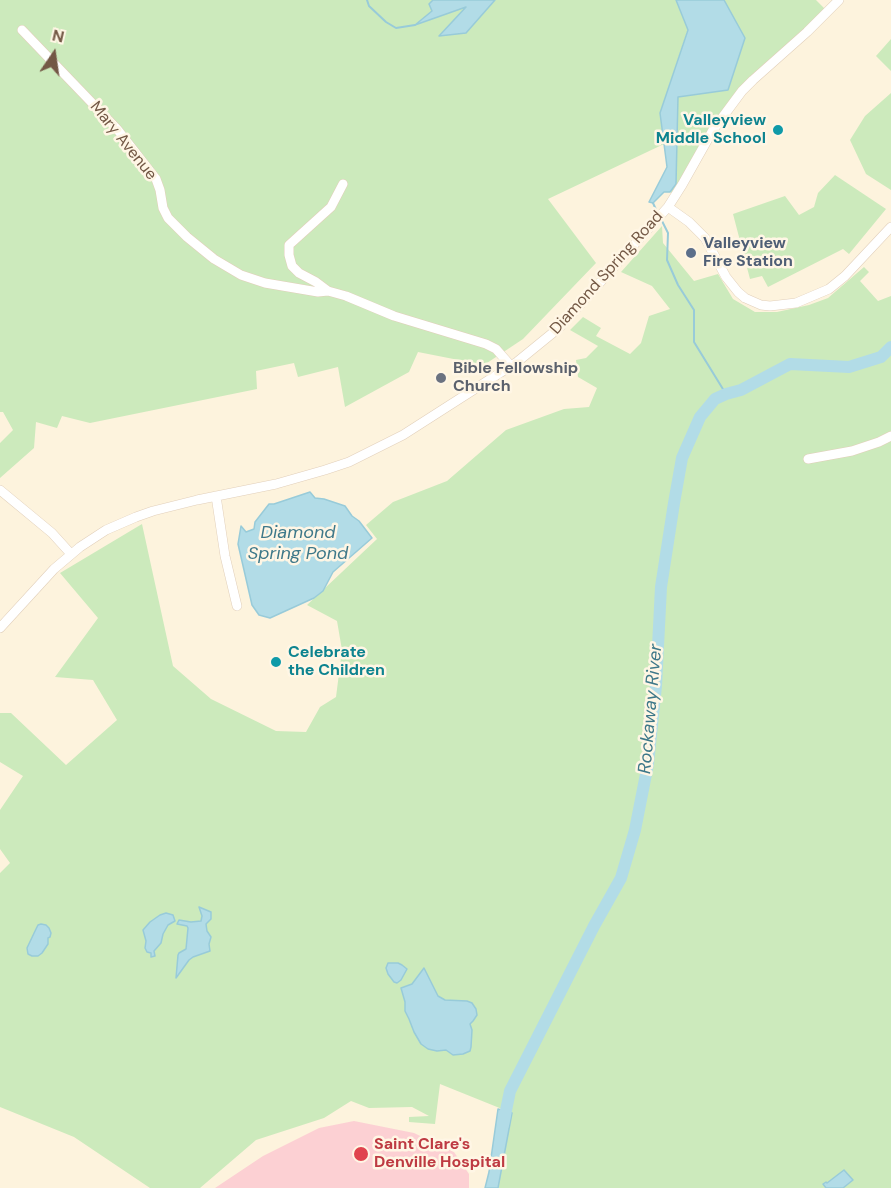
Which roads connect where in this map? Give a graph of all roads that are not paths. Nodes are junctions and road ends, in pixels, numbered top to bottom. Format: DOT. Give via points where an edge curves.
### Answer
graph roads {
  1 [pos="839,0"];
  2 [pos="22,30"];
  3 [pos="343,184"];
  4 [pos="665,210"];
  5 [pos="891,226"];
  6 [pos="328,291"];
  7 [pos="511,366"];
  8 [pos="891,436"];
  9 [pos="808,459"];
  10 [pos="0,490"];
  11 [pos="216,496"];
  12 [pos="71,554"];
  13 [pos="237,606"];
  14 [pos="0,628"];
  1 -- 4 [label="street, Diamond Spring Road" via="742,91"];
  2 -- 6 [label="street, Mary Avenue" via="117,129 156,179 168,218 187,237 241,274 265,283"];
  3 -- 6 [label="street" via="331,207 289,245 296,270"];
  4 -- 5 [label="street" via="689,222 705,238 738,292 770,306 796,303 829,289"];
  4 -- 7 [label="street, Diamond Spring Road" via="560,327"];
  6 -- 7 [label="street, Mary Avenue" via="486,344"];
  7 -- 11 [label="street, Diamond Spring Road" via="404,435 358,458 298,478"];
  8 -- 9 [label="street" via="852,451"];
  10 -- 12 [label="street"];
  11 -- 12 [label="street, Diamond Spring Road" via="136,517 106,530"];
  11 -- 13 [label="street"];
  12 -- 14 [label="street, Diamond Spring Road"];
}
